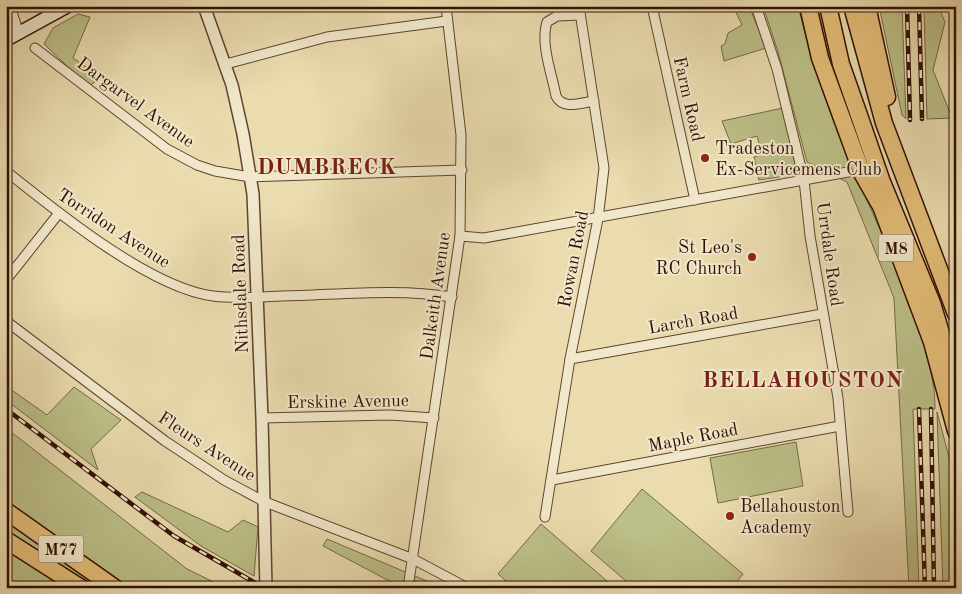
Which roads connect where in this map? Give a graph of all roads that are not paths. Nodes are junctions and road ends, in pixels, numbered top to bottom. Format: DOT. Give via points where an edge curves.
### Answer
graph roads {
  1 [pos="10,6"];
  2 [pos="68,6"];
  3 [pos="204,6"];
  4 [pos="446,6"];
  5 [pos="652,6"];
  6 [pos="756,6"];
  7 [pos="808,6"];
  8 [pos="828,6"];
  9 [pos="852,6"];
  10 [pos="867,6"];
  11 [pos="579,11"];
  12 [pos="447,21"];
  13 [pos="6,23"];
  14 [pos="19,34"];
  15 [pos="6,40"];
  16 [pos="35,48"];
  17 [pos="226,64"];
  18 [pos="841,64"];
  19 [pos="594,101"];
  20 [pos="462,170"];
  21 [pos="6,171"];
  22 [pos="848,172"];
  23 [pos="250,176"];
  24 [pos="804,180"];
  25 [pos="695,200"];
  26 [pos="880,205"];
  27 [pos="59,214"];
  28 [pos="598,219"];
  29 [pos="921,221"];
  30 [pos="460,236"];
  31 [pos="6,280"];
  32 [pos="258,297"];
  33 [pos="452,298"];
  34 [pos="822,314"];
  35 [pos="956,314"];
  36 [pos="6,320"];
  37 [pos="570,359"];
  38 [pos="956,383"];
  39 [pos="262,418"];
  40 [pos="434,418"];
  41 [pos="840,426"];
  42 [pos="956,431"];
  43 [pos="552,480"];
  44 [pos="265,502"];
  45 [pos="6,510"];
  46 [pos="848,512"];
  47 [pos="544,517"];
  48 [pos="6,518"];
  49 [pos="6,540"];
  50 [pos="412,559"];
  51 [pos="462,585"];
  52 [pos="81,588"];
  53 [pos="114,588"];
  54 [pos="266,588"];
  55 [pos="408,588"];
  1 -- 14 [label="street"];
  2 -- 14 [label="main road"];
  3 -- 17 [label="street, Nithsdale Road"];
  4 -- 12 [label="street, Dalkeith Avenue"];
  5 -- 25 [label="street, Farm Road"];
  6 -- 24 [label="street, Urrdale Road" via="777,69"];
  7 -- 26 [label="highway" via="823,67 862,173"];
  8 -- 18 [label="highway, M8"];
  9 -- 29 [label="highway, M8" via="884,123"];
  10 -- 29 [label="highway, M8" via="892,120"];
  11 -- 19 [label="street, Rowan Road"];
  11 -- 19 [label="street" via="547,22 544,31 546,54 559,102 565,105"];
  12 -- 17 [label="street" via="327,37"];
  12 -- 20 [label="street, Dalkeith Avenue"];
  13 -- 14 [label="street"];
  14 -- 15 [label="main road"];
  16 -- 23 [label="street, Dargarvel Avenue" via="180,157 215,171"];
  17 -- 23 [label="street, Nithsdale Road"];
  18 -- 26 [label="highway, M8" via="844,93 855,137"];
  18 -- 38 [label="highway, M8" via="882,182 932,303"];
  19 -- 28 [label="street, Rowan Road" via="604,168"];
  20 -- 23 [label="street, Dargarvel Avenue"];
  20 -- 30 [label="street, Dalkeith Avenue"];
  21 -- 27 [label="street, Torridon Avenue"];
  22 -- 24 [label="street"];
  23 -- 32 [label="street, Nithsdale Road"];
  24 -- 25 [label="street"];
  24 -- 34 [label="street, Urrdale Road"];
  25 -- 28 [label="street"];
  26 -- 42 [label="highway, M8" via="932,342"];
  27 -- 31 [label="street"];
  27 -- 32 [label="street, Torridon Avenue" via="138,266 181,288 210,296"];
  28 -- 30 [label="street" via="484,238"];
  28 -- 37 [label="street, Rowan Road"];
  29 -- 35 [label="highway, M8"];
  30 -- 33 [label="street, Dalkeith Avenue"];
  32 -- 33 [label="street, Torridon Avenue" via="395,293"];
  32 -- 39 [label="street, Nithsdale Road"];
  33 -- 40 [label="street, Dalkeith Avenue"];
  34 -- 37 [label="street, Larch Road"];
  34 -- 41 [label="street, Urrdale Road"];
  36 -- 44 [label="street, Fleurs Avenue" via="166,441 211,472"];
  37 -- 43 [label="street, Rowan Road"];
  39 -- 40 [label="street, Erskine Avenue" via="390,415"];
  39 -- 44 [label="street, Nithsdale Road"];
  40 -- 50 [label="street, Dalkeith Avenue"];
  41 -- 43 [label="street, Maple Road"];
  41 -- 46 [label="street, Urrdale Road"];
  43 -- 47 [label="street, Rowan Road"];
  44 -- 50 [label="street, Fleurs Avenue"];
  44 -- 54 [label="street, Nithsdale Road"];
  45 -- 53 [label="highway, M77"];
  48 -- 53 [label="highway, M77"];
  49 -- 52 [label="highway, M77"];
  50 -- 51 [label="street, Fleurs Avenue"];
  50 -- 55 [label="street, Dalkeith Avenue"];
}
